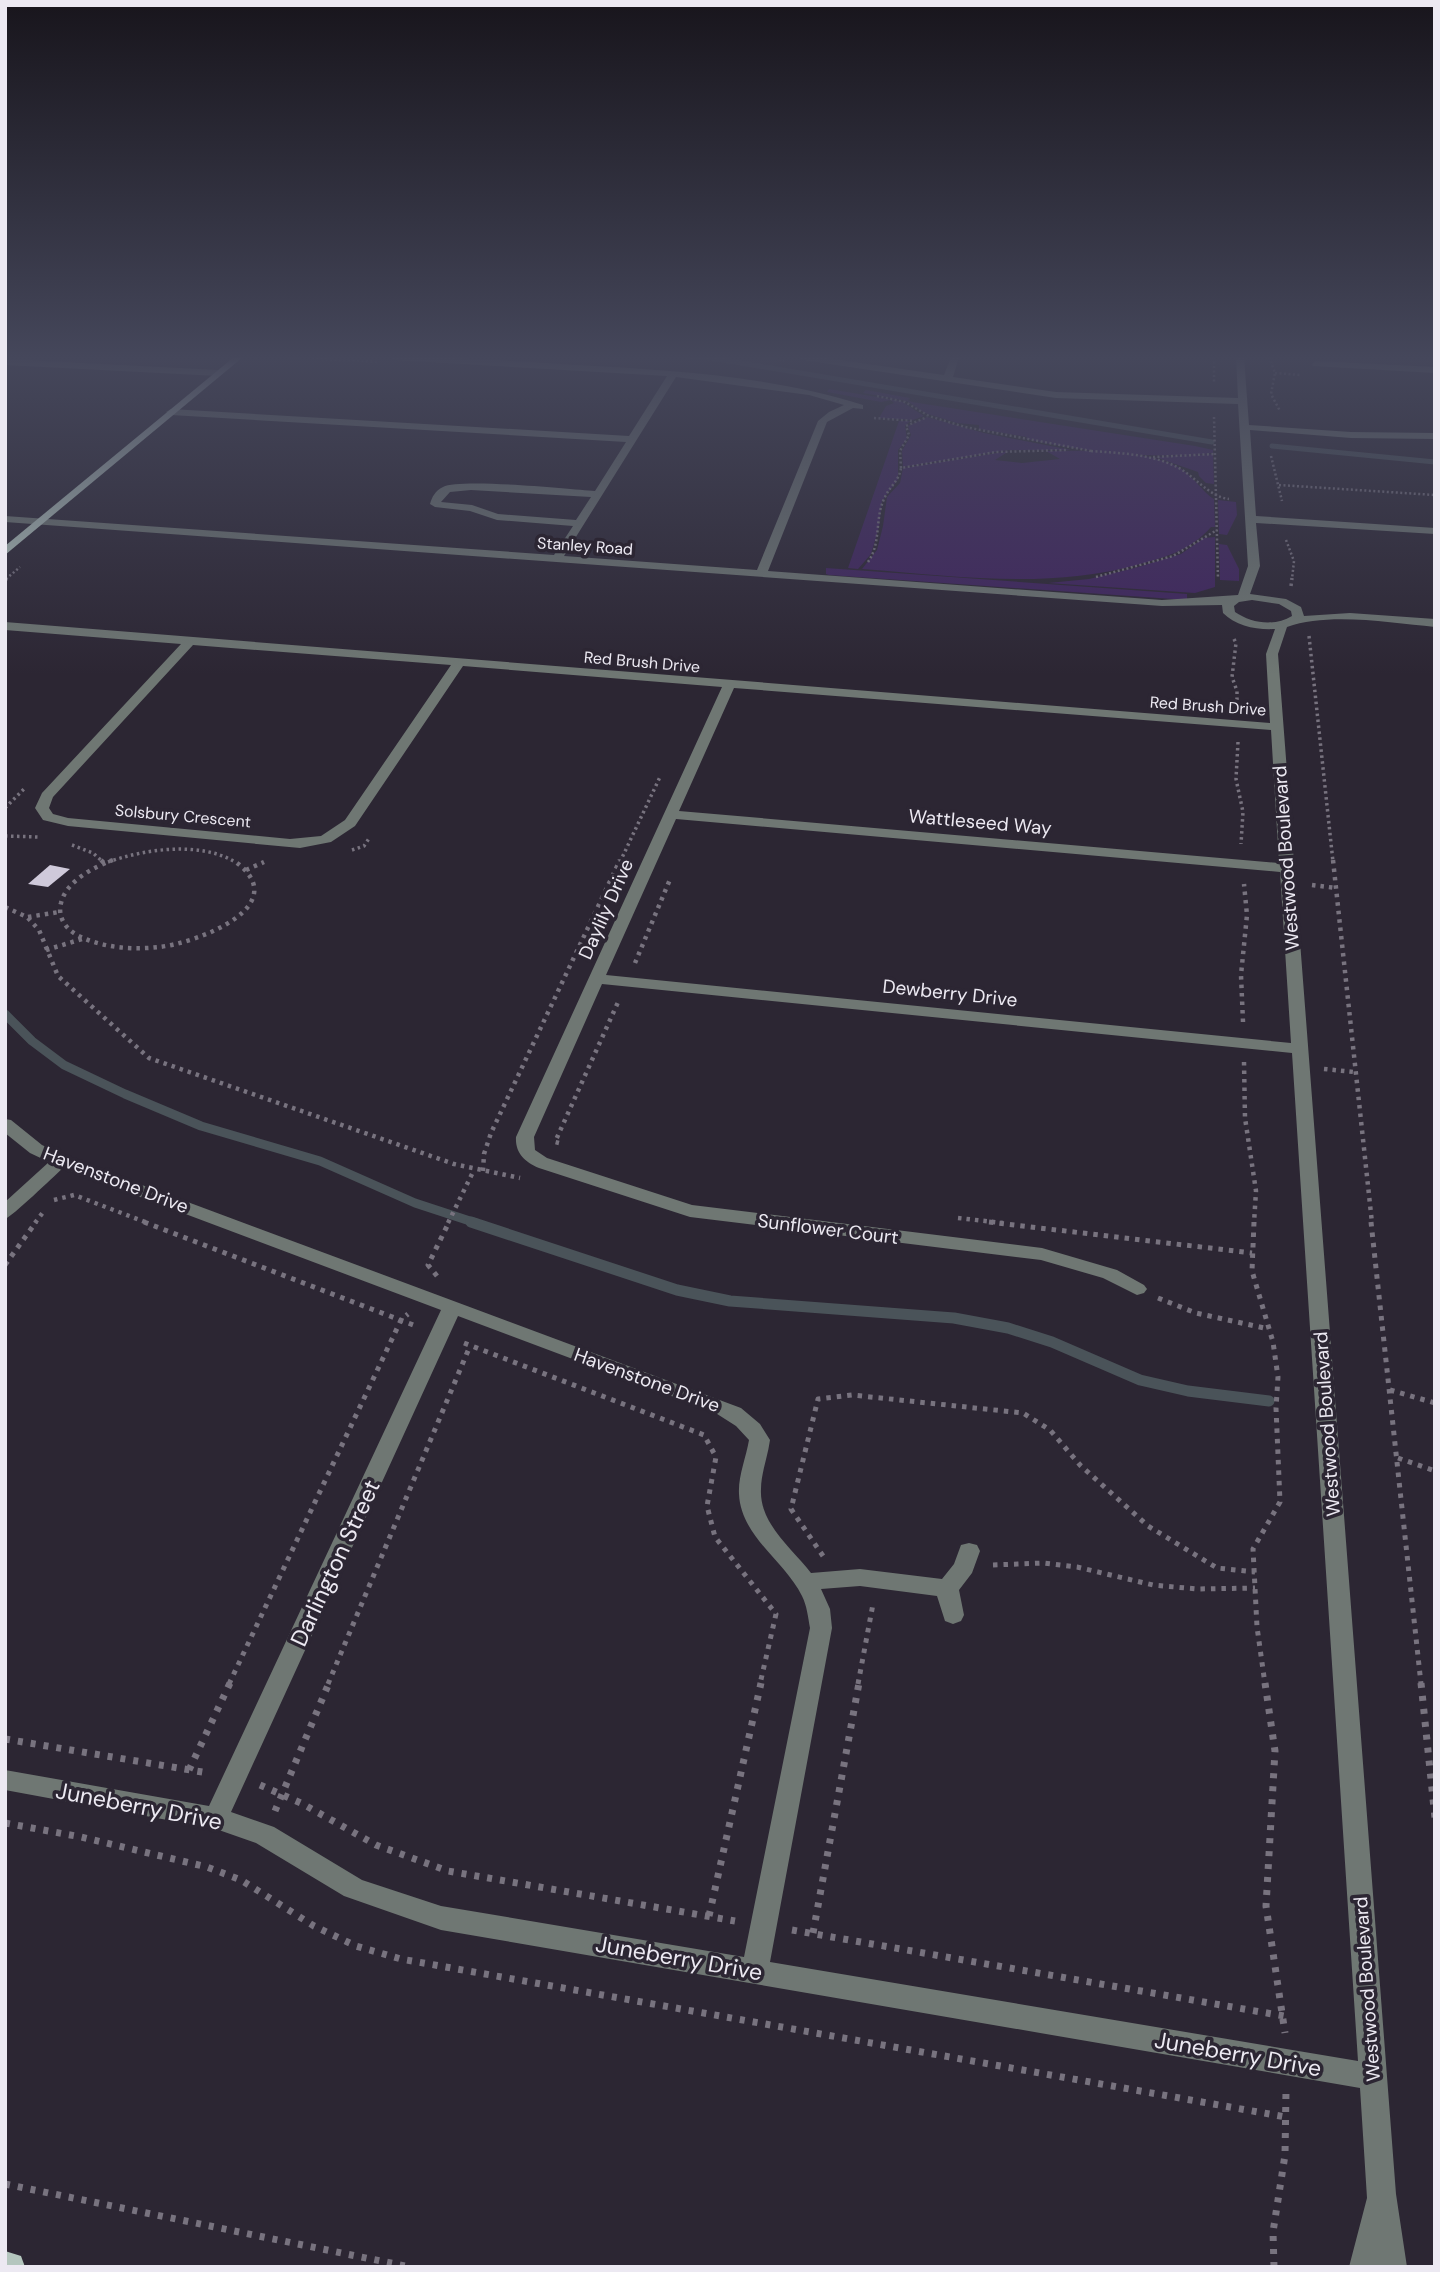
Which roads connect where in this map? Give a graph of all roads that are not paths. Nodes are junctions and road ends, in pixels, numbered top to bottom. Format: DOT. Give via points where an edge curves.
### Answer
graph roads {
  1 [pos="110,463"];
  2 [pos="618,463"];
  3 [pos="806,463"];
  4 [pos="1246,463"];
  5 [pos="599,494"];
  6 [pos="5,519"];
  7 [pos="1249,519"];
  8 [pos="40,522"];
  9 [pos="580,523"];
  10 [pos="1435,531"];
  11 [pos="5,552"];
  12 [pos="557,559"];
  13 [pos="1254,566"];
  14 [pos="761,574"];
  15 [pos="1237,600"];
  16 [pos="1162,603"];
  17 [pos="1287,603"];
  18 [pos="1234,617"];
  19 [pos="1350,617"];
  20 [pos="1247,622"];
  21 [pos="1288,622"];
  22 [pos="1435,623"];
  23 [pos="5,626"];
  24 [pos="190,641"];
  25 [pos="1272,654"];
  26 [pos="459,663"];
  27 [pos="729,685"];
  28 [pos="1277,727"];
  29 [pos="670,814"];
  30 [pos="1286,868"];
  31 [pos="596,979"];
  32 [pos="1300,1049"];
  33 [pos="5,1124"];
  34 [pos="525,1150"];
  35 [pos="61,1161"];
  36 [pos="5,1213"];
  37 [pos="1137,1289"];
  38 [pos="452,1308"];
  39 [pos="967,1559"];
  40 [pos="807,1583"];
  41 [pos="947,1589"];
  42 [pos="953,1615"];
  43 [pos="5,1780"];
  44 [pos="216,1818"];
  45 [pos="755,1971"];
  46 [pos="1373,2077"];
  47 [pos="1381,2193"];
  48 [pos="1364,2267"];
  49 [pos="1392,2267"];
  1 -- 8 [label="main road"];
  2 -- 5 [label="street"];
  3 -- 14 [label="street"];
  4 -- 7 [label="street"];
  5 -- 9 [label="street"];
  5 -- 9 [label="street" via="471,487 447,489 435,504 472,508 497,517"];
  6 -- 8 [label="street, Stanley Road"];
  7 -- 10 [label="street"];
  7 -- 13 [label="street"];
  8 -- 11 [label="main road"];
  8 -- 12 [label="street, Stanley Road"];
  9 -- 12 [label="street"];
  12 -- 14 [label="street, Stanley Road"];
  13 -- 15 [label="street"];
  13 -- 17 [label="street" via="1263,583"];
  14 -- 16 [label="street, Stanley Road"];
  15 -- 16 [label="street, Stanley Road"];
  15 -- 17 [label="street, Stanley Road" via="1262,597"];
  15 -- 18 [label="street" via="1227,609"];
  16 -- 18 [label="street, Stanley Road"];
  17 -- 19 [label="street"];
  17 -- 21 [label="street" via="1299,613"];
  18 -- 20 [label="street, Stanley Road"];
  19 -- 21 [label="street"];
  19 -- 22 [label="street"];
  20 -- 21 [label="street"];
  20 -- 25 [label="street"];
  21 -- 25 [label="street, Westwood Boulevard"];
  23 -- 24 [label="street, Red Brush Drive"];
  24 -- 26 [label="street, Red Brush Drive"];
  24 -- 26 [label="street, Solsbury Crescent" via="47,796 42,808 48,817 280,843 307,844 331,838 350,823"];
  25 -- 28 [label="street, Westwood Boulevard"];
  26 -- 27 [label="street, Red Brush Drive"];
  27 -- 28 [label="street, Red Brush Drive"];
  27 -- 29 [label="street, Daylily Drive"];
  28 -- 30 [label="street, Westwood Boulevard"];
  29 -- 30 [label="street, Wattleseed Way"];
  29 -- 31 [label="street, Daylily Drive"];
  30 -- 32 [label="street, Westwood Boulevard"];
  31 -- 32 [label="street, Dewberry Drive"];
  31 -- 34 [label="street, Daylily Drive" via="525,1137"];
  32 -- 46 [label="street, Westwood Boulevard"];
  33 -- 35 [label="street, Havenstone Drive" via="36,1149"];
  34 -- 37 [label="street, Sunflower Court" via="545,1164 690,1211 1042,1254 1110,1274"];
  35 -- 36 [label="street"];
  35 -- 38 [label="street, Havenstone Drive"];
  38 -- 40 [label="street, Havenstone Drive" via="743,1417 760,1440 750,1485 756,1517"];
  38 -- 44 [label="street, Darlington Street"];
  39 -- 41 [label="street"];
  40 -- 41 [label="street" via="837,1577"];
  40 -- 45 [label="street, Havenstone Drive" via="821,1611 821,1628"];
  41 -- 42 [label="street"];
  43 -- 44 [label="street, Juneberry Drive"];
  44 -- 45 [label="street, Juneberry Drive" via="265,1835 353,1888 442,1918"];
  45 -- 46 [label="street, Juneberry Drive"];
  46 -- 47 [label="street, Westwood Boulevard"];
  47 -- 48 [label="street, Westwood Boulevard"];
  47 -- 49 [label="street, Westwood Boulevard"];
}
